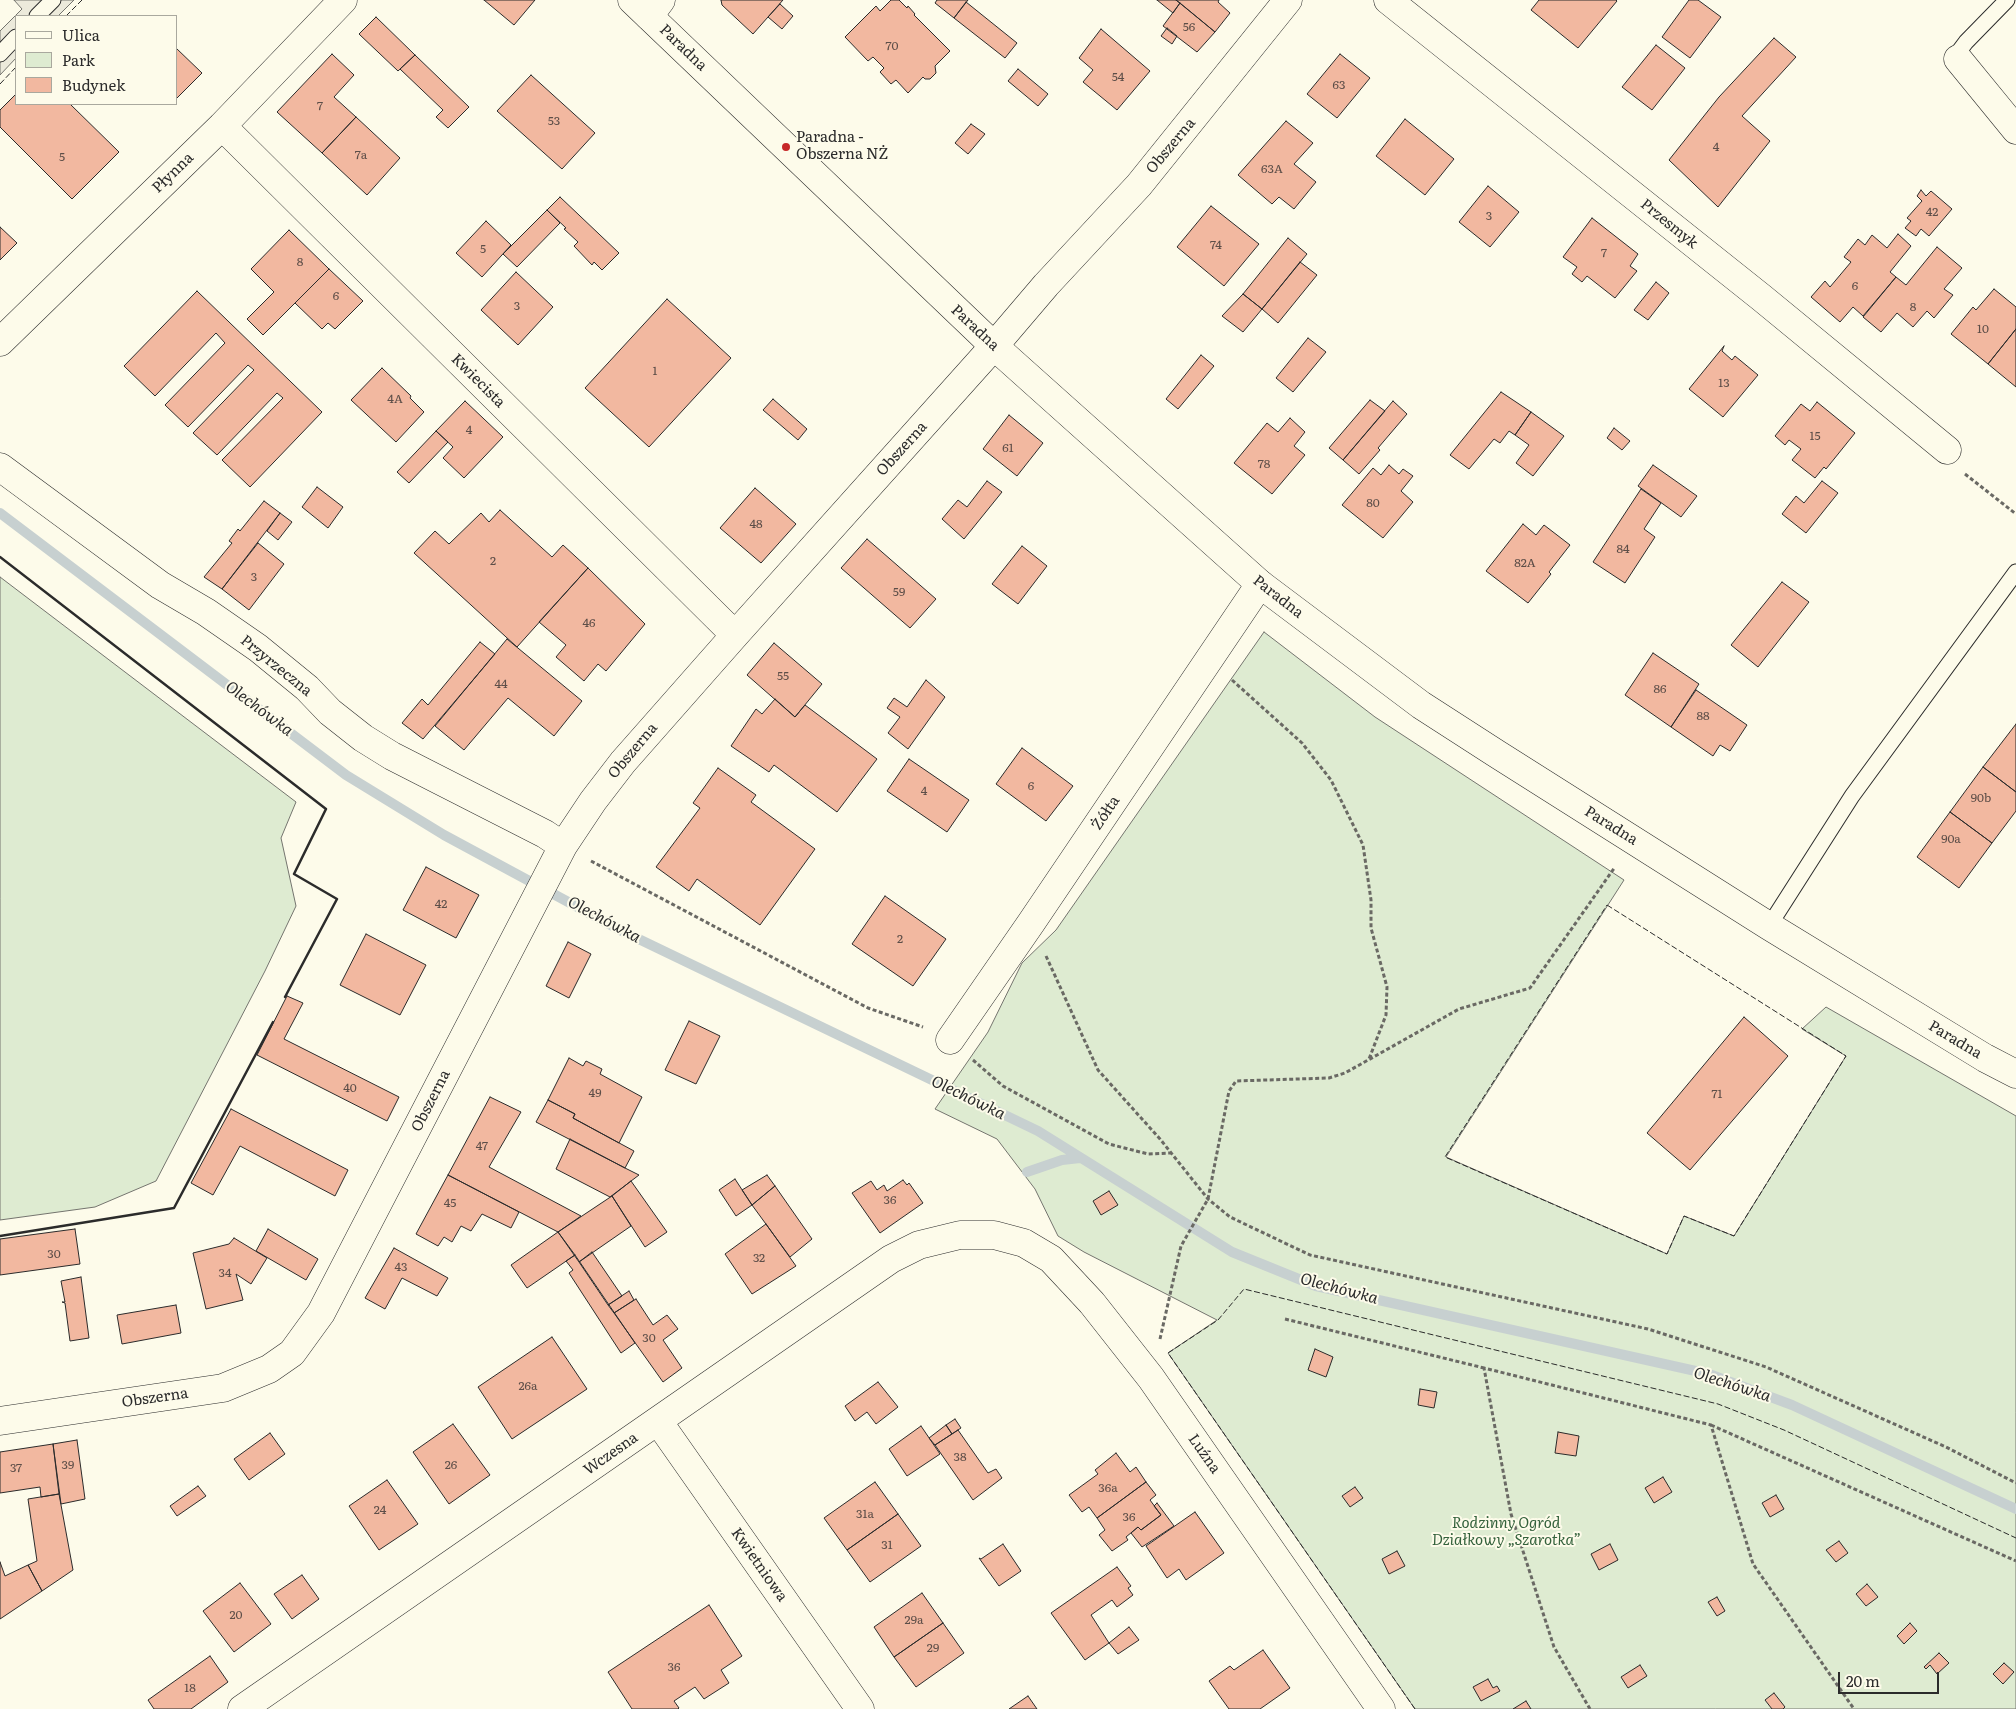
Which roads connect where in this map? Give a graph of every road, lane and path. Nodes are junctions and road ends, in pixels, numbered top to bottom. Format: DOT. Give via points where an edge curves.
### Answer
graph roads {
  1 [pos="53,0"];
  2 [pos="343,0"];
  3 [pos="1288,0"];
  4 [pos="1388,0"];
  5 [pos="2007,0"];
  6 [pos="647,5"];
  7 [pos="38,15"];
  8 [pos="15,38"];
  9 [pos="0,54"];
  10 [pos="1958,60"];
  11 [pos="222,126"];
  12 [pos="2016,130"];
  13 [pos="0,342"];
  14 [pos="994,346"];
  15 [pos="1947,450"];
  16 [pos="0,467"];
  17 [pos="2016,514"];
  18 [pos="2016,572"];
  19 [pos="1260,584"];
  20 [pos="735,635"];
  21 [pos="1209,660"];
  22 [pos="560,855"];
  23 [pos="1619,862"];
  24 [pos="1031,923"];
  25 [pos="1769,926"];
  26 [pos="950,1040"];
  27 [pos="1369,1060"];
  28 [pos="2016,1074"];
  29 [pos="1172,1153"];
  30 [pos="1208,1199"];
  31 [pos="994,1235"];
  32 [pos="1285,1318"];
  33 [pos="1484,1368"];
  34 [pos="1151,1378"];
  35 [pos="0,1420"];
  36 [pos="658,1421"];
  37 [pos="1711,1425"];
  38 [pos="2016,1483"];
  39 [pos="2016,1562"];
  40 [pos="242,1709"];
  41 [pos="860,1709"];
  42 [pos="1381,1709"];
  43 [pos="1590,1709"];
  44 [pos="1854,1709"];
  1 -- 7 [label="lane"];
  2 -- 11 [label="street, Płynna"];
  3 -- 14 [label="street, Obszerna" via="1139,184"];
  4 -- 15 [label="street, Przesmyk"];
  5 -- 10 [label="lane" via="1966,42"];
  6 -- 14 [label="street, Paradna"];
  8 -- 9 [label="lane"];
  10 -- 12 [label="street"];
  11 -- 13 [label="street, Płynna"];
  11 -- 20 [label="street, Kwiecista"];
  14 -- 19 [label="street, Paradna"];
  14 -- 20 [label="street, Obszerna"];
  15 -- 17 [label="path" via="1947,459"];
  16 -- 22 [label="street, Przyrzeczna" via="160,585 258,648 364,738 392,756 545,834"];
  18 -- 25 [label="lane" via="1852,796"];
  19 -- 21 [label="street, Żółta"];
  19 -- 25 [label="street, Paradna" via="1421,704"];
  20 -- 22 [label="street, Obszerna" via="623,762 593,801"];
  21 -- 24 [label="street, Żółta"];
  21 -- 27 [label="path" via="1302,743 1331,780 1363,844 1372,900 1370,928 1388,987 1386,1015"];
  22 -- 26 [label="path" via="868,1008 929,1029"];
  22 -- 35 [label="street, Obszerna" via="321,1313 292,1353 269,1369 223,1388"];
  23 -- 27 [label="path" via="1530,988 1460,1009"];
  24 -- 26 [label="street, Żółta"];
  24 -- 29 [label="path" via="1098,1070"];
  25 -- 28 [label="street, Paradna"];
  26 -- 29 [label="path" via="1003,1086 1109,1144 1148,1154"];
  27 -- 30 [label="path" via="1329,1078 1236,1081 1229,1091"];
  29 -- 30 [label="path"];
  30 -- 34 [label="path" via="1182,1246"];
  30 -- 38 [label="path" via="1230,1217 1310,1255 1648,1329 1766,1367 1946,1446"];
  31 -- 34 [label="street, Luźna" via="1024,1242 1051,1259 1092,1303"];
  31 -- 36 [label="street, Wczesna" via="960,1235 919,1245 891,1259"];
  32 -- 33 [label="path"];
  33 -- 37 [label="path"];
  33 -- 43 [label="path" via="1511,1514 1554,1647"];
  34 -- 42 [label="street, Luźna"];
  36 -- 40 [label="street, Wczesna"];
  36 -- 41 [label="street, Kwietniowa"];
  37 -- 39 [label="path"];
  37 -- 44 [label="path" via="1753,1564"];
}
